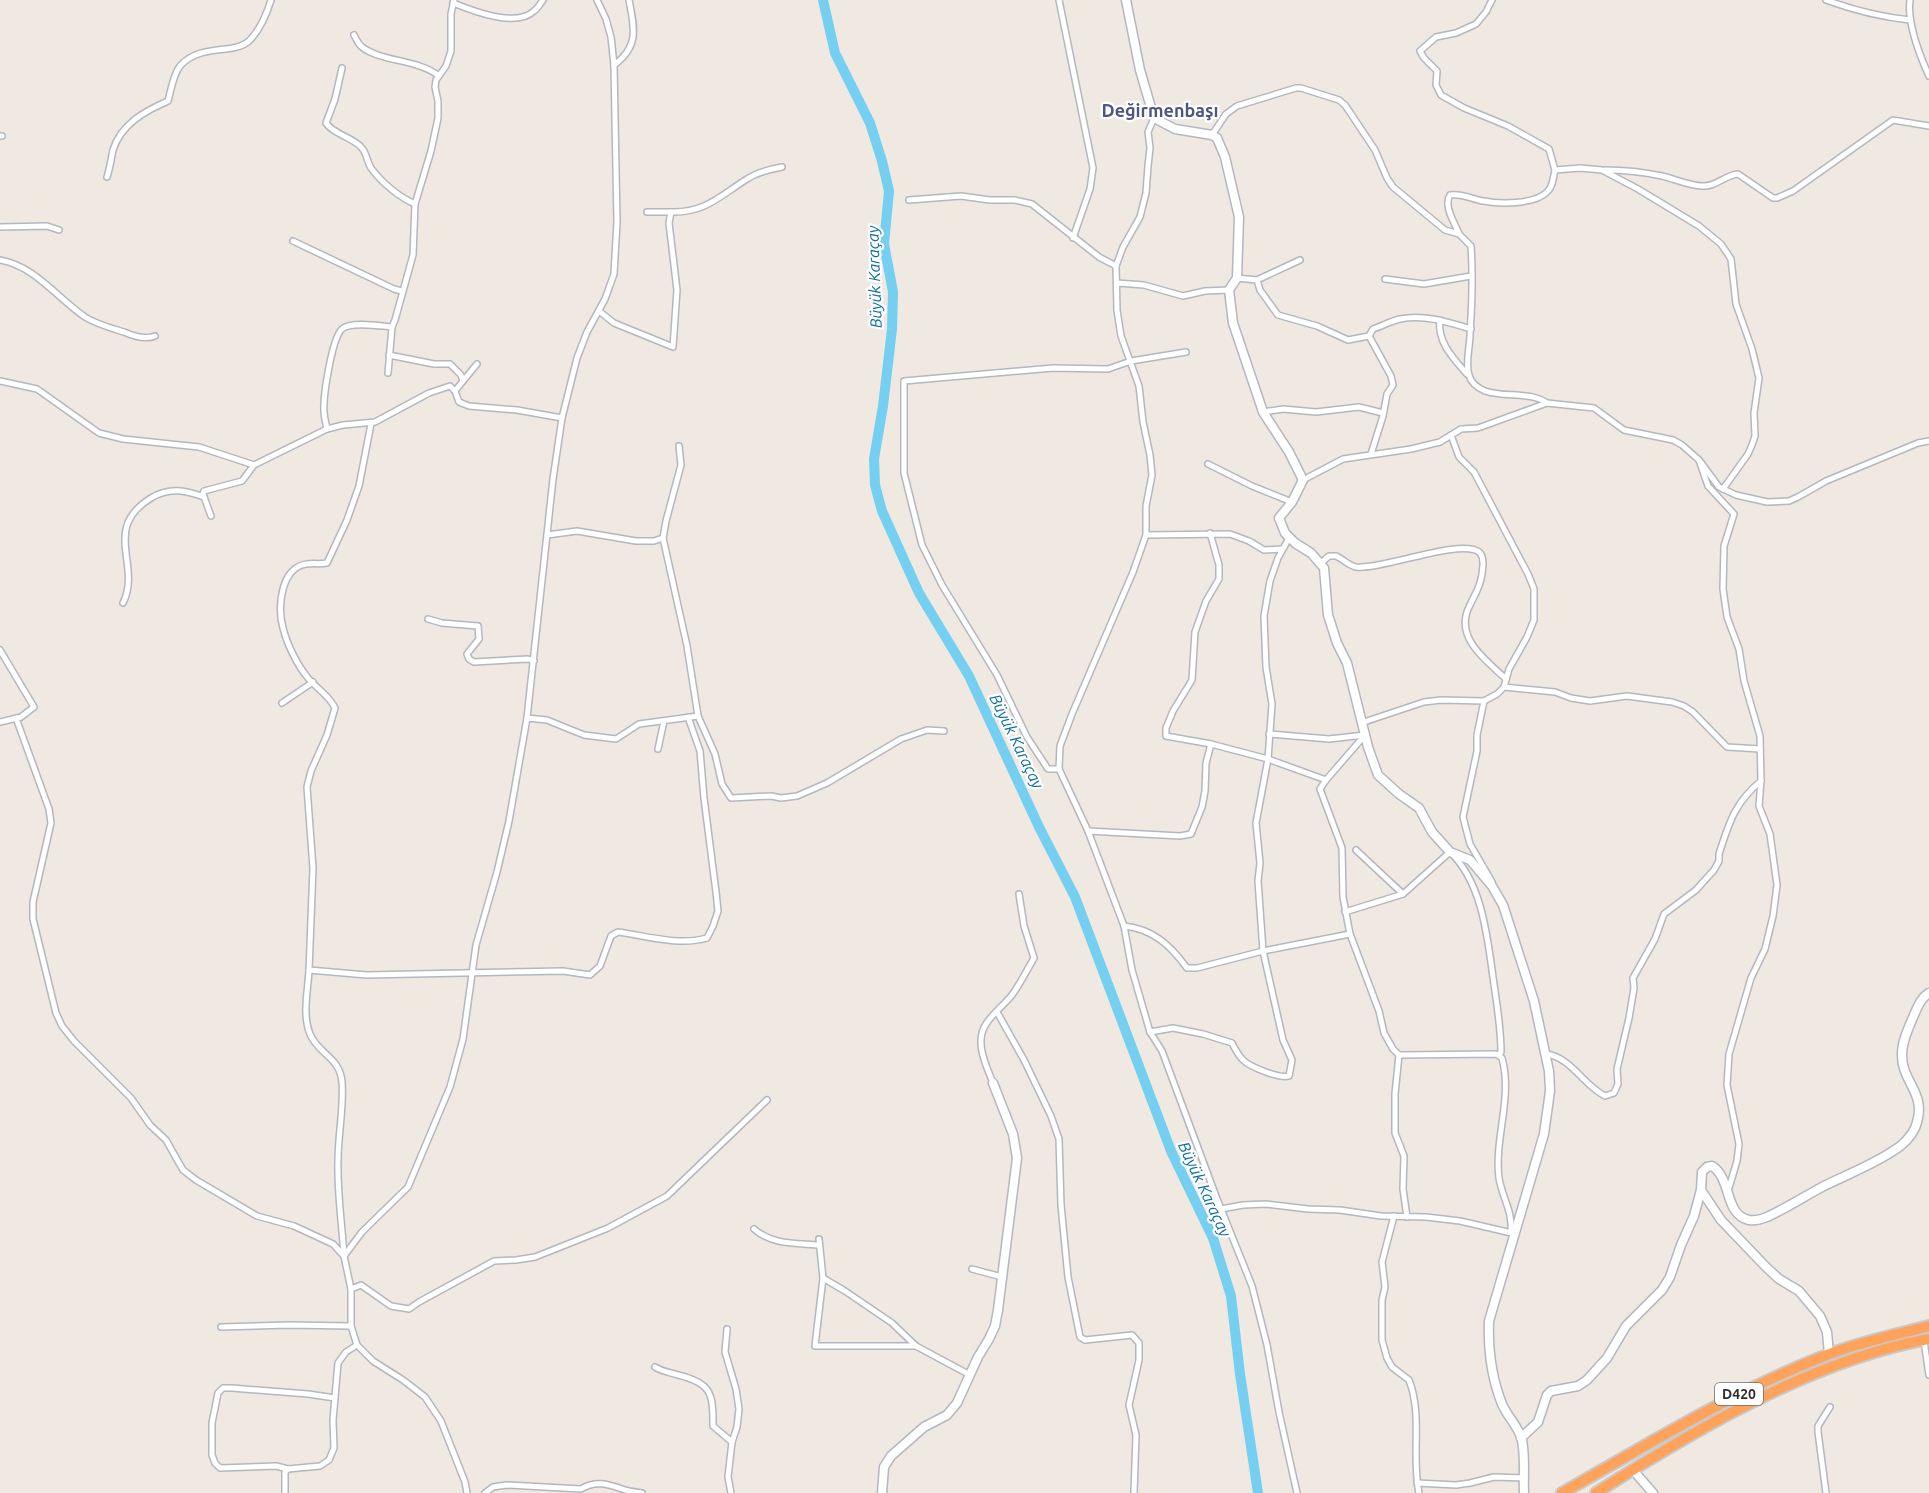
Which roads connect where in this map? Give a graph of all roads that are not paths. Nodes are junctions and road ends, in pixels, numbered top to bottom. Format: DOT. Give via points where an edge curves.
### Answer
graph roads {
  1 [pos="271,0"];
  2 [pos="543,0"];
  3 [pos="597,0"];
  4 [pos="628,0"];
  5 [pos="1059,0"];
  6 [pos="1126,0"];
  7 [pos="1492,0"];
  8 [pos="1826,0"];
  9 [pos="1910,0"];
  10 [pos="454,1"];
  11 [pos="1910,20"];
  12 [pos="354,35"];
  13 [pos="614,65"];
  14 [pos="342,68"];
  15 [pos="439,76"];
  16 [pos="1929,76"];
  17 [pos="1154,118"];
  18 [pos="1929,126"];
  19 [pos="1212,135"];
  20 [pos="782,167"];
  21 [pos="1555,170"];
  22 [pos="1602,170"];
  23 [pos="107,177"];
  24 [pos="909,200"];
  25 [pos="415,204"];
  26 [pos="647,212"];
  27 [pos="671,212"];
  28 [pos="0,227"];
  29 [pos="60,230"];
  30 [pos="1459,234"];
  31 [pos="1073,238"];
  32 [pos="293,241"];
  33 [pos="0,260"];
  34 [pos="1300,260"];
  35 [pos="1116,266"];
  36 [pos="1471,276"];
  37 [pos="1237,278"];
  38 [pos="1385,279"];
  39 [pos="1257,280"];
  40 [pos="1117,283"];
  41 [pos="1229,290"];
  42 [pos="402,291"];
  43 [pos="599,311"];
  44 [pos="1440,320"];
  45 [pos="392,327"];
  46 [pos="1471,329"];
  47 [pos="155,336"];
  48 [pos="1369,336"];
  49 [pos="1186,352"];
  50 [pos="390,356"];
  51 [pos="1131,361"];
  52 [pos="477,364"];
  53 [pos="388,373"];
  54 [pos="1468,375"];
  55 [pos="0,381"];
  56 [pos="463,381"];
  57 [pos="455,391"];
  58 [pos="1547,403"];
  59 [pos="1263,412"];
  60 [pos="1383,413"];
  61 [pos="562,418"];
  62 [pos="371,424"];
  63 [pos="327,429"];
  64 [pos="1451,435"];
  65 [pos="1929,441"];
  66 [pos="679,446"];
  67 [pos="1371,454"];
  68 [pos="1699,460"];
  69 [pos="1208,464"];
  70 [pos="254,465"];
  71 [pos="1303,480"];
  72 [pos="1723,489"];
  73 [pos="204,497"];
  74 [pos="1292,502"];
  75 [pos="211,516"];
  76 [pos="1210,533"];
  77 [pos="1146,535"];
  78 [pos="547,536"];
  79 [pos="663,538"];
  80 [pos="1289,538"];
  81 [pos="1282,549"];
  82 [pos="1321,562"];
  83 [pos="123,603"];
  84 [pos="428,619"];
  85 [pos="0,650"];
  86 [pos="534,661"];
  87 [pos="1506,679"];
  88 [pos="313,682"];
  89 [pos="1504,687"];
  90 [pos="1484,701"];
  91 [pos="282,703"];
  92 [pos="698,716"];
  93 [pos="688,717"];
  94 [pos="16,718"];
  95 [pos="527,718"];
  96 [pos="664,721"];
  97 [pos="0,722"];
  98 [pos="1361,723"];
  99 [pos="944,730"];
  100 [pos="1269,734"];
  101 [pos="1365,735"];
  102 [pos="1211,744"];
  103 [pos="658,749"];
  104 [pos="1760,749"];
  105 [pos="1268,759"];
  106 [pos="1059,769"];
  107 [pos="1326,780"];
  108 [pos="1761,781"];
  109 [pos="1088,831"];
  110 [pos="1356,850"];
  111 [pos="1450,852"];
  112 [pos="1492,886"];
  113 [pos="1020,894"];
  114 [pos="1403,894"];
  115 [pos="1345,912"];
  116 [pos="1124,926"];
  117 [pos="1350,934"];
  118 [pos="1263,951"];
  119 [pos="309,970"];
  120 [pos="471,973"];
  121 [pos="1929,993"];
  122 [pos="997,1012"];
  123 [pos="1150,1032"];
  124 [pos="1398,1054"];
  125 [pos="1546,1054"];
  126 [pos="1499,1055"];
  127 [pos="993,1083"];
  128 [pos="767,1100"];
  129 [pos="1701,1190"];
  130 [pos="1728,1191"];
  131 [pos="1221,1209"];
  132 [pos="1394,1216"];
  133 [pos="1407,1216"];
  134 [pos="754,1229"];
  135 [pos="1514,1233"];
  136 [pos="344,1256"];
  137 [pos="972,1269"];
  138 [pos="1002,1277"];
  139 [pos="824,1278"];
  140 [pos="351,1289"];
  141 [pos="351,1326"];
  142 [pos="1929,1326"];
  143 [pos="221,1327"];
  144 [pos="727,1329"];
  145 [pos="1926,1340"];
  146 [pos="357,1345"];
  147 [pos="916,1346"];
  148 [pos="1828,1354"];
  149 [pos="656,1367"];
  150 [pos="970,1375"];
  151 [pos="1929,1375"];
  152 [pos="335,1398"];
  153 [pos="1830,1407"];
  154 [pos="1521,1438"];
  155 [pos="732,1442"];
  156 [pos="288,1468"];
  157 [pos="1633,1470"];
  158 [pos="1525,1478"];
  159 [pos="1417,1483"];
  160 [pos="581,1491"];
  161 [pos="285,1493"];
  162 [pos="467,1493"];
  163 [pos="485,1493"];
  164 [pos="642,1493"];
  165 [pos="731,1493"];
  166 [pos="882,1493"];
  167 [pos="1134,1493"];
  168 [pos="1297,1493"];
  169 [pos="1419,1493"];
  170 [pos="1524,1493"];
  171 [pos="1562,1493"];
  172 [pos="1596,1493"];
  173 [pos="1653,1493"];
  174 [pos="1826,1493"];
  1 -- 23 [label="street" via="248,41 199,53 179,67 168,101 145,111 119,136"];
  2 -- 10 [label="street" via="521,18 477,12"];
  3 -- 13 [label="street" via="611,37"];
  4 -- 13 [label="street" via="635,31 628,52"];
  5 -- 31 [label="street" via="1093,168"];
  6 -- 17 [label="street"];
  7 -- 21 [label="street" via="1476,24 1436,37 1420,51 1437,71 1436,85 1441,95 1549,149"];
  8 -- 11 [label="street"];
  9 -- 11 [label="street"];
  10 -- 15 [label="street" via="451,51"];
  11 -- 16 [label="street"];
  12 -- 15 [label="street" via="359,45 369,51 430,69"];
  13 -- 43 [label="street" via="614,274"];
  14 -- 25 [label="street" via="326,123 362,147 370,167 381,180"];
  15 -- 25 [label="street" via="435,87 438,118"];
  17 -- 19 [label="street" via="1175,129"];
  17 -- 35 [label="street" via="1148,132 1146,193 1140,217"];
  18 -- 22 [label="street" via="1893,120 1777,198 1738,174 1702,186 1651,174"];
  19 -- 30 [label="street" via="1226,114 1237,106 1296,88 1339,100 1375,150 1393,187 1445,230"];
  19 -- 37 [label="street" via="1225,157 1239,217"];
  20 -- 27 [label="street" via="748,178 694,211"];
  21 -- 22 [label="street"];
  21 -- 30 [label="street" via="1546,194 1524,202 1486,202 1450,195 1448,207"];
  22 -- 72 [label="street" via="1699,226 1721,244 1731,259 1736,304 1759,378 1755,436 1748,454"];
  24 -- 31 [label="street" via="961,196 1015,200 1032,204"];
  25 -- 42 [label="street" via="413,255"];
  26 -- 27 [label="street"];
  27 -- 43 [label="street" via="677,290 673,346 615,323"];
  28 -- 29 [label="street" via="47,225"];
  30 -- 36 [label="street" via="1471,246"];
  31 -- 35 [label="street"];
  32 -- 42 [label="street"];
  33 -- 47 [label="street" via="42,281 86,318 132,335"];
  34 -- 39 [label="street"];
  35 -- 40 [label="street"];
  36 -- 38 [label="street" via="1424,284"];
  36 -- 46 [label="street"];
  37 -- 39 [label="street"];
  37 -- 41 [label="street"];
  39 -- 48 [label="street" via="1278,315 1348,340"];
  40 -- 41 [label="street" via="1144,285 1183,296"];
  40 -- 51 [label="street" via="1121,336"];
  41 -- 59 [label="street" via="1233,323"];
  42 -- 45 [label="street"];
  43 -- 61 [label="street" via="577,358"];
  44 -- 46 [label="street"];
  44 -- 48 [label="street" via="1400,319 1373,329"];
  44 -- 54 [label="street" via="1442,340"];
  45 -- 50 [label="street"];
  45 -- 63 [label="street" via="352,324 342,328 334,342 326,386 323,410"];
  46 -- 54 [label="street"];
  48 -- 60 [label="street" via="1393,385 1386,394"];
  49 -- 51 [label="street"];
  50 -- 53 [label="street"];
  50 -- 56 [label="street" via="450,364"];
  51 -- 77 [label="street" via="1139,386 1152,475"];
  51 -- 106 [label="street" via="1108,369 1053,368 904,381 904,473 922,545 997,675 1027,737 1048,769"];
  52 -- 56 [label="street"];
  54 -- 58 [label="street" via="1484,390 1538,398"];
  55 -- 70 [label="street" via="36,389 99,433 199,447"];
  56 -- 57 [label="street"];
  57 -- 61 [label="street" via="459,402 469,406"];
  57 -- 62 [label="street" via="450,386 429,393"];
  58 -- 64 [label="street"];
  58 -- 68 [label="street" via="1594,408 1624,430 1673,440"];
  59 -- 60 [label="street" via="1359,407"];
  59 -- 71 [label="street"];
  60 -- 67 [label="street"];
  61 -- 78 [label="street"];
  62 -- 63 [label="street" via="343,424"];
  62 -- 88 [label="street" via="359,486 327,562 296,568 284,587 283,628"];
  63 -- 70 [label="street"];
  64 -- 67 [label="street" via="1411,449"];
  64 -- 87 [label="street" via="1459,457 1474,472 1534,589 1534,620"];
  65 -- 72 [label="street" via="1826,481 1789,501 1752,500"];
  66 -- 79 [label="street" via="681,465"];
  67 -- 71 [label="street" via="1343,459"];
  68 -- 72 [label="street"];
  68 -- 104 [label="street" via="1708,486 1734,514 1724,546 1723,589"];
  69 -- 74 [label="street"];
  70 -- 73 [label="street" via="242,481 204,491"];
  71 -- 74 [label="street"];
  73 -- 75 [label="street"];
  73 -- 83 [label="street" via="172,490 156,495 132,514 124,530 128,574"];
  74 -- 80 [label="street" via="1279,518"];
  76 -- 77 [label="street"];
  76 -- 81 [label="street" via="1230,534 1264,550"];
  76 -- 102 [label="street" via="1219,579 1195,632 1191,680 1173,711 1166,736"];
  77 -- 106 [label="street" via="1064,735"];
  78 -- 79 [label="street" via="576,531 636,541"];
  78 -- 86 [label="street"];
  79 -- 92 [label="street"];
  80 -- 81 [label="street"];
  80 -- 82 [label="street"];
  81 -- 100 [label="street" via="1270,581 1264,616 1272,704"];
  82 -- 87 [label="street" via="1336,555 1358,567 1440,551 1478,551 1482,572 1477,593 1467,609 1467,632 1474,650"];
  82 -- 98 [label="street" via="1328,615 1347,663"];
  84 -- 86 [label="street" via="478,626 479,639 467,654 474,662"];
  85 -- 94 [label="street" via="34,707"];
  86 -- 95 [label="street"];
  87 -- 89 [label="street"];
  88 -- 91 [label="street"];
  88 -- 119 [label="street" via="335,708 306,788 313,868"];
  89 -- 90 [label="street"];
  89 -- 104 [label="street" via="1590,700 1627,696 1672,702 1693,712 1727,747"];
  90 -- 98 [label="street" via="1424,702"];
  90 -- 112 [label="street" via="1463,817 1470,844"];
  92 -- 93 [label="street"];
  92 -- 99 [label="street" via="715,754 722,784 731,798 797,796 827,783 901,739 927,730"];
  93 -- 96 [label="street"];
  93 -- 120 [label="street" via="700,751 718,911 707,938 694,942 618,932 611,936 600,966 590,975 563,971"];
  94 -- 97 [label="street"];
  94 -- 136 [label="street" via="49,809 51,823 33,902 33,919 62,1026 131,1098 166,1140 183,1170 257,1216 304,1230 333,1244"];
  95 -- 96 [label="street" via="547,720 584,735 616,739 639,724"];
  95 -- 120 [label="street" via="509,821"];
  96 -- 103 [label="street"];
  98 -- 101 [label="street"];
  100 -- 101 [label="street" via="1329,739"];
  100 -- 105 [label="street"];
  101 -- 107 [label="street"];
  101 -- 111 [label="street" via="1378,775 1419,808 1432,832"];
  102 -- 105 [label="street"];
  102 -- 109 [label="street" via="1202,807 1191,834"];
  104 -- 108 [label="street"];
  105 -- 107 [label="street"];
  105 -- 118 [label="street" via="1256,823"];
  106 -- 109 [label="street"];
  107 -- 115 [label="street" via="1320,789 1341,848"];
  108 -- 125 [label="street" via="1737,806 1714,870 1696,890 1664,914 1633,978 1614,1093 1605,1096 1597,1092 1557,1055"];
  108 -- 130 [label="street" via="1759,806 1770,834 1777,897 1765,949 1751,978 1729,1054 1727,1085 1739,1144"];
  109 -- 116 [label="street"];
  110 -- 114 [label="street"];
  111 -- 112 [label="street" via="1470,860"];
  111 -- 114 [label="street"];
  111 -- 126 [label="street" via="1480,906 1500,1024"];
  112 -- 125 [label="street" via="1503,905 1534,1001"];
  113 -- 122 [label="street" via="1034,958 1013,994"];
  114 -- 115 [label="street"];
  115 -- 117 [label="street"];
  116 -- 118 [label="street" via="1140,928 1162,940 1186,968"];
  116 -- 123 [label="street"];
  117 -- 118 [label="street"];
  117 -- 124 [label="street" via="1384,1032"];
  118 -- 123 [label="street" via="1283,1040 1292,1060 1289,1076 1284,1078 1244,1062 1232,1043 1224,1040 1173,1028"];
  119 -- 120 [label="street" via="367,975"];
  119 -- 136 [label="street" via="306,1016 310,1034 338,1066 342,1082 338,1161"];
  120 -- 136 [label="street" via="463,1039 450,1087 408,1187 362,1232"];
  121 -- 130 [label="street" via="1923,997 1907,1029 1902,1054 1918,1095 1919,1111 1915,1130 1906,1141 1765,1218 1749,1220 1741,1215"];
  122 -- 127 [label="street" via="982,1033 981,1044"];
  122 -- 167 [label="street" via="1024,1060 1059,1139 1068,1277 1080,1337 1085,1340 1132,1335 1139,1343 1129,1405 1136,1436"];
  123 -- 131 [label="street" via="1162,1051"];
  124 -- 126 [label="street"];
  124 -- 133 [label="street" via="1395,1123 1404,1156"];
  125 -- 135 [label="street" via="1550,1091 1544,1134"];
  126 -- 135 [label="street" via="1506,1088 1499,1178"];
  127 -- 138 [label="street" via="1013,1134 1017,1158"];
  128 -- 140 [label="street" via="667,1196 608,1228 535,1257 494,1261 409,1310 391,1305 361,1285"];
  129 -- 130 [label="street" via="1702,1172 1710,1166 1722,1174"];
  129 -- 148 [label="street" via="1721,1220 1821,1316 1827,1332"];
  129 -- 154 [label="street" via="1662,1290 1626,1326 1607,1358 1587,1380 1547,1395 1538,1422"];
  131 -- 132 [label="street" via="1266,1204"];
  131 -- 168 [label="street" via="1258,1309"];
  132 -- 133 [label="street"];
  132 -- 159 [label="street" via="1382,1262 1382,1333 1389,1362 1409,1380 1413,1393"];
  133 -- 135 [label="street"];
  134 -- 139 [label="street" via="762,1237 782,1243 819,1242"];
  135 -- 154 [label="street" via="1489,1321 1489,1340 1502,1404"];
  136 -- 140 [label="street"];
  137 -- 138 [label="street"];
  138 -- 150 [label="street" via="995,1326"];
  139 -- 147 [label="street" via="892,1323"];
  139 -- 147 [label="street" via="815,1346"];
  140 -- 141 [label="street"];
  141 -- 143 [label="street"];
  141 -- 146 [label="street"];
  142 -- 148 [label="highway, D420"];
  144 -- 155 [label="street" via="725,1352 739,1409"];
  145 -- 151 [label="street"];
  145 -- 157 [label="highway, D420" via="1874,1352 1804,1379 1758,1400"];
  146 -- 152 [label="street" via="338,1363"];
  146 -- 162 [label="street" via="425,1397 441,1421"];
  147 -- 150 [label="street"];
  148 -- 171 [label="highway, D420" via="1736,1395"];
  149 -- 155 [label="street" via="704,1385 714,1404 713,1426"];
  150 -- 166 [label="street" via="947,1415 924,1427 891,1456 884,1467"];
  152 -- 156 [label="street" via="334,1448 329,1460 320,1466"];
  152 -- 156 [label="street" via="232,1388 223,1388 218,1393 212,1423 215,1464 220,1468"];
  153 -- 174 [label="street" via="1818,1426"];
  154 -- 158 [label="street"];
  155 -- 165 [label="street" via="728,1477"];
  156 -- 161 [label="street"];
  157 -- 172 [label="highway, D420"];
  157 -- 173 [label="street"];
  158 -- 159 [label="street" via="1494,1477 1456,1485"];
  158 -- 170 [label="street"];
  159 -- 169 [label="street"];
  160 -- 163 [label="street" via="506,1485"];
  160 -- 164 [label="street" via="588,1485 611,1484"];
}
